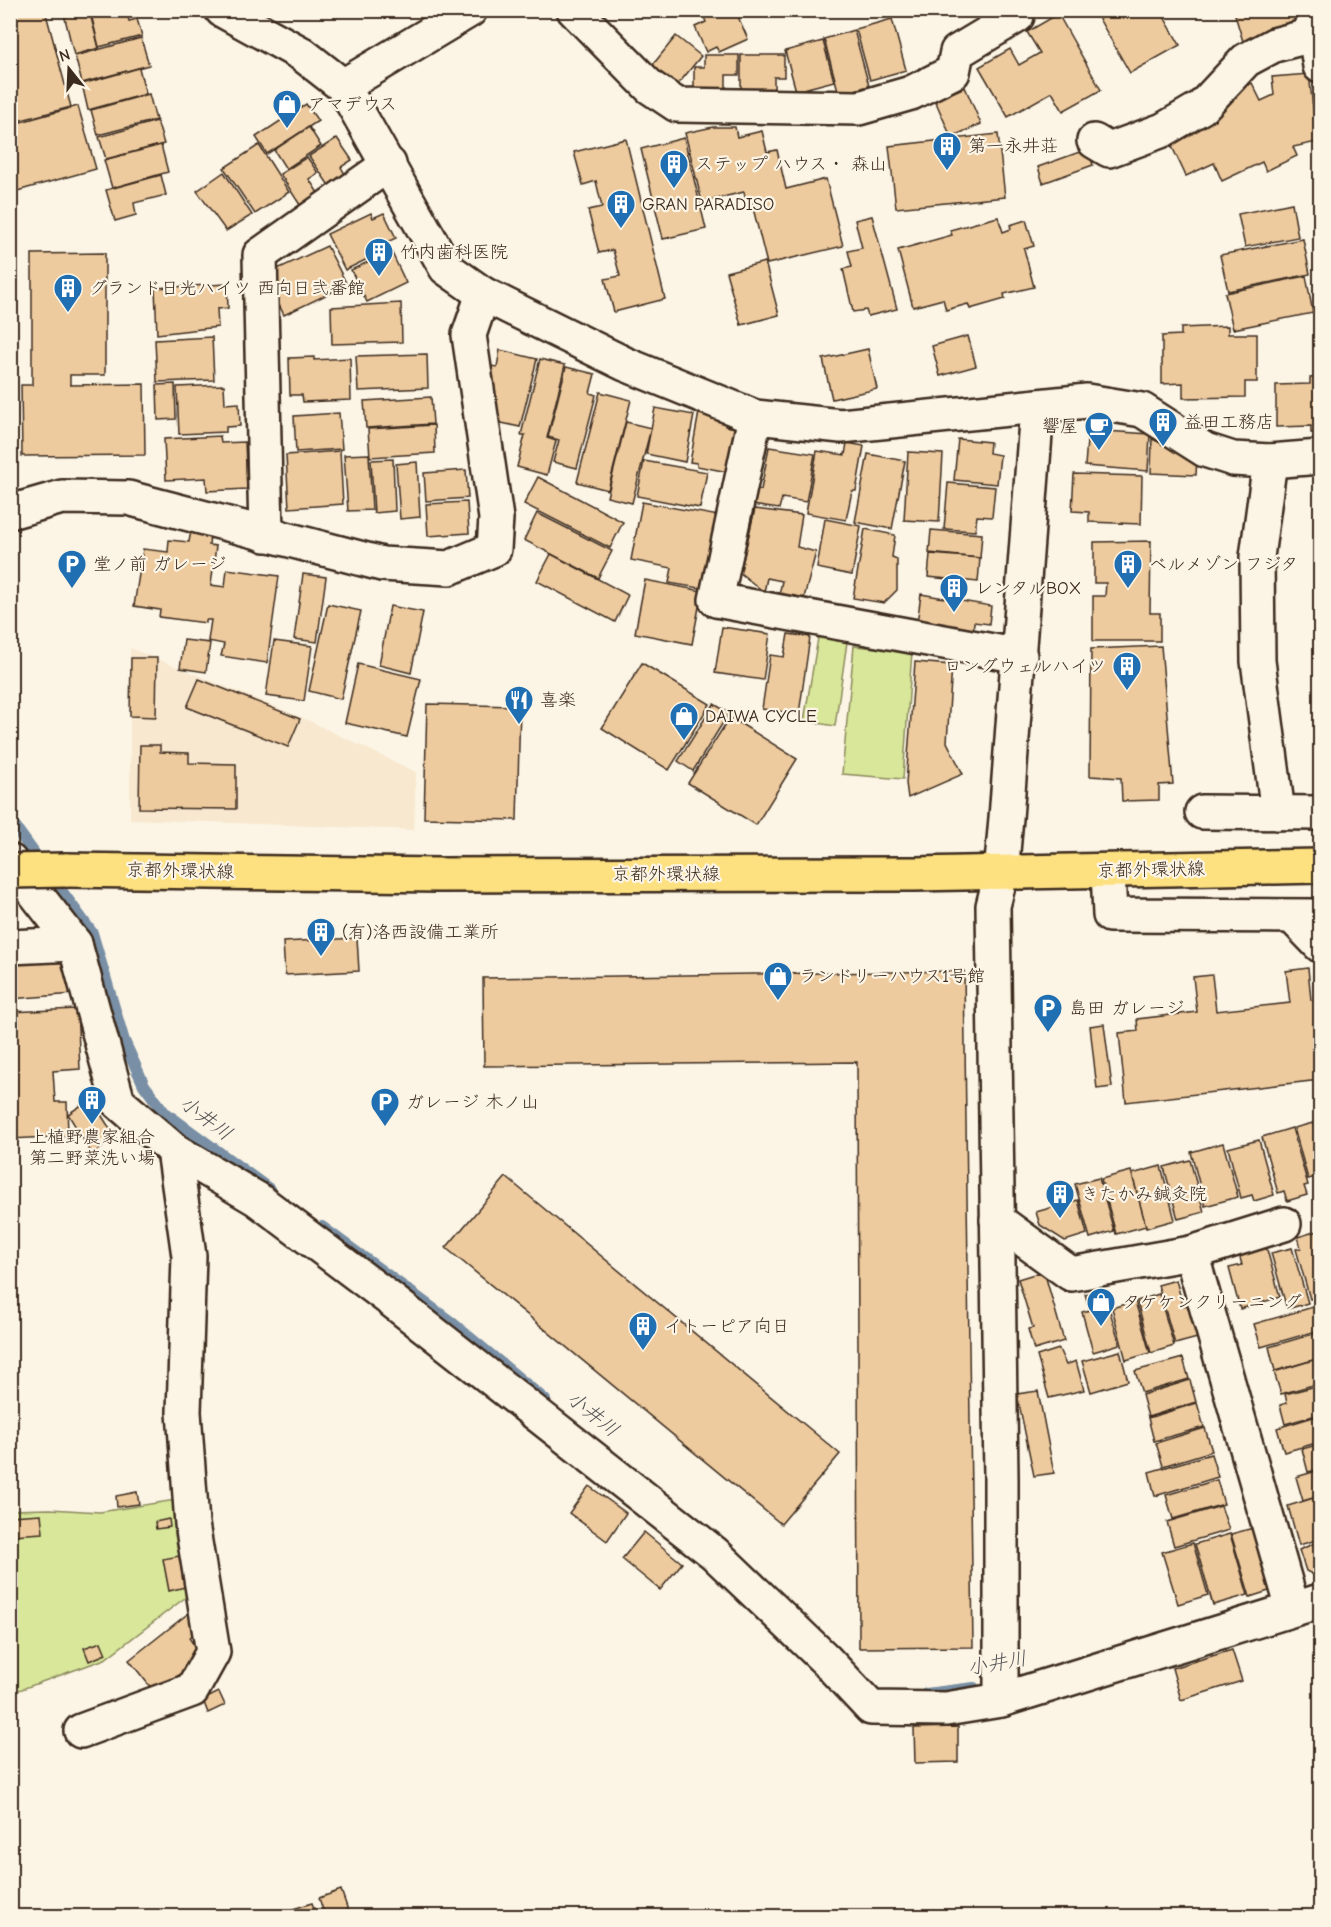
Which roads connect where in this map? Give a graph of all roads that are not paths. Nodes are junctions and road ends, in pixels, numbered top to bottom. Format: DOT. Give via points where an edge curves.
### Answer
graph roads {
  1 [pos="222,10"];
  2 [pos="470,10"];
  3 [pos="574,10"];
  4 [pos="1017,10"];
  5 [pos="1316,26"];
  6 [pos="1320,66"];
  7 [pos="343,86"];
  8 [pos="1094,141"];
  9 [pos="389,164"];
  10 [pos="483,294"];
  11 [pos="1037,408"];
  12 [pos="755,417"];
  13 [pos="1320,457"];
  14 [pos="1270,461"];
  15 [pos="10,512"];
  16 [pos="266,535"];
  17 [pos="1020,656"];
  18 [pos="1202,812"];
  19 [pos="1278,813"];
  20 [pos="1320,813"];
  21 [pos="10,861"];
  22 [pos="1320,866"];
  23 [pos="10,871"];
  24 [pos="1108,871"];
  25 [pos="1001,874"];
  26 [pos="1307,916"];
  27 [pos="75,944"];
  28 [pos="1320,945"];
  29 [pos="10,947"];
  30 [pos="174,1150"];
  31 [pos="998,1220"];
  32 [pos="1284,1224"];
  33 [pos="1191,1253"];
  34 [pos="1307,1605"];
  35 [pos="1000,1700"];
  36 [pos="81,1731"];
  1 -- 7 [label="street" via="302,54"];
  2 -- 7 [label="street"];
  3 -- 4 [label="street" via="650,87 677,105 859,108 911,93 953,72 957,52 1017,16"];
  5 -- 6 [label="street"];
  5 -- 8 [label="street" via="1246,60 1202,107 1163,130 1108,150"];
  7 -- 9 [label="street"];
  9 -- 10 [label="street" via="446,268"];
  9 -- 16 [label="street" via="260,255"];
  10 -- 12 [label="street" via="626,364"];
  10 -- 16 [label="street" via="469,335 496,518 494,549 449,568 382,564"];
  11 -- 12 [label="street" via="841,426"];
  11 -- 14 [label="street" via="1087,401 1142,410 1205,450 1233,459"];
  11 -- 17 [label="street"];
  12 -- 17 [label="street" via="716,600"];
  13 -- 14 [label="street"];
  14 -- 19 [label="street" via="1257,557 1258,660"];
  15 -- 16 [label="street" via="62,497 128,498"];
  17 -- 25 [label="street"];
  18 -- 19 [label="street"];
  19 -- 20 [label="street"];
  21 -- 27 [label="street"];
  22 -- 24 [label="main road, 京都外環状線"];
  23 -- 25 [label="main road, 京都外環状線, bridge"];
  24 -- 25 [label="main road, 京都外環状線"];
  24 -- 26 [label="street" via="1110,915"];
  25 -- 31 [label="street" via="993,917"];
  26 -- 28 [label="street"];
  27 -- 29 [label="street"];
  27 -- 30 [label="street" via="118,1102"];
  30 -- 35 [label="street" via="257,1199 714,1553 826,1659 871,1708 946,1709"];
  30 -- 36 [label="street" via="189,1256 184,1412 192,1524 213,1652 192,1690"];
  31 -- 33 [label="street" via="1071,1274"];
  31 -- 35 [label="street"];
  32 -- 33 [label="street"];
  33 -- 34 [label="street"];
  34 -- 35 [label="street"];
}
